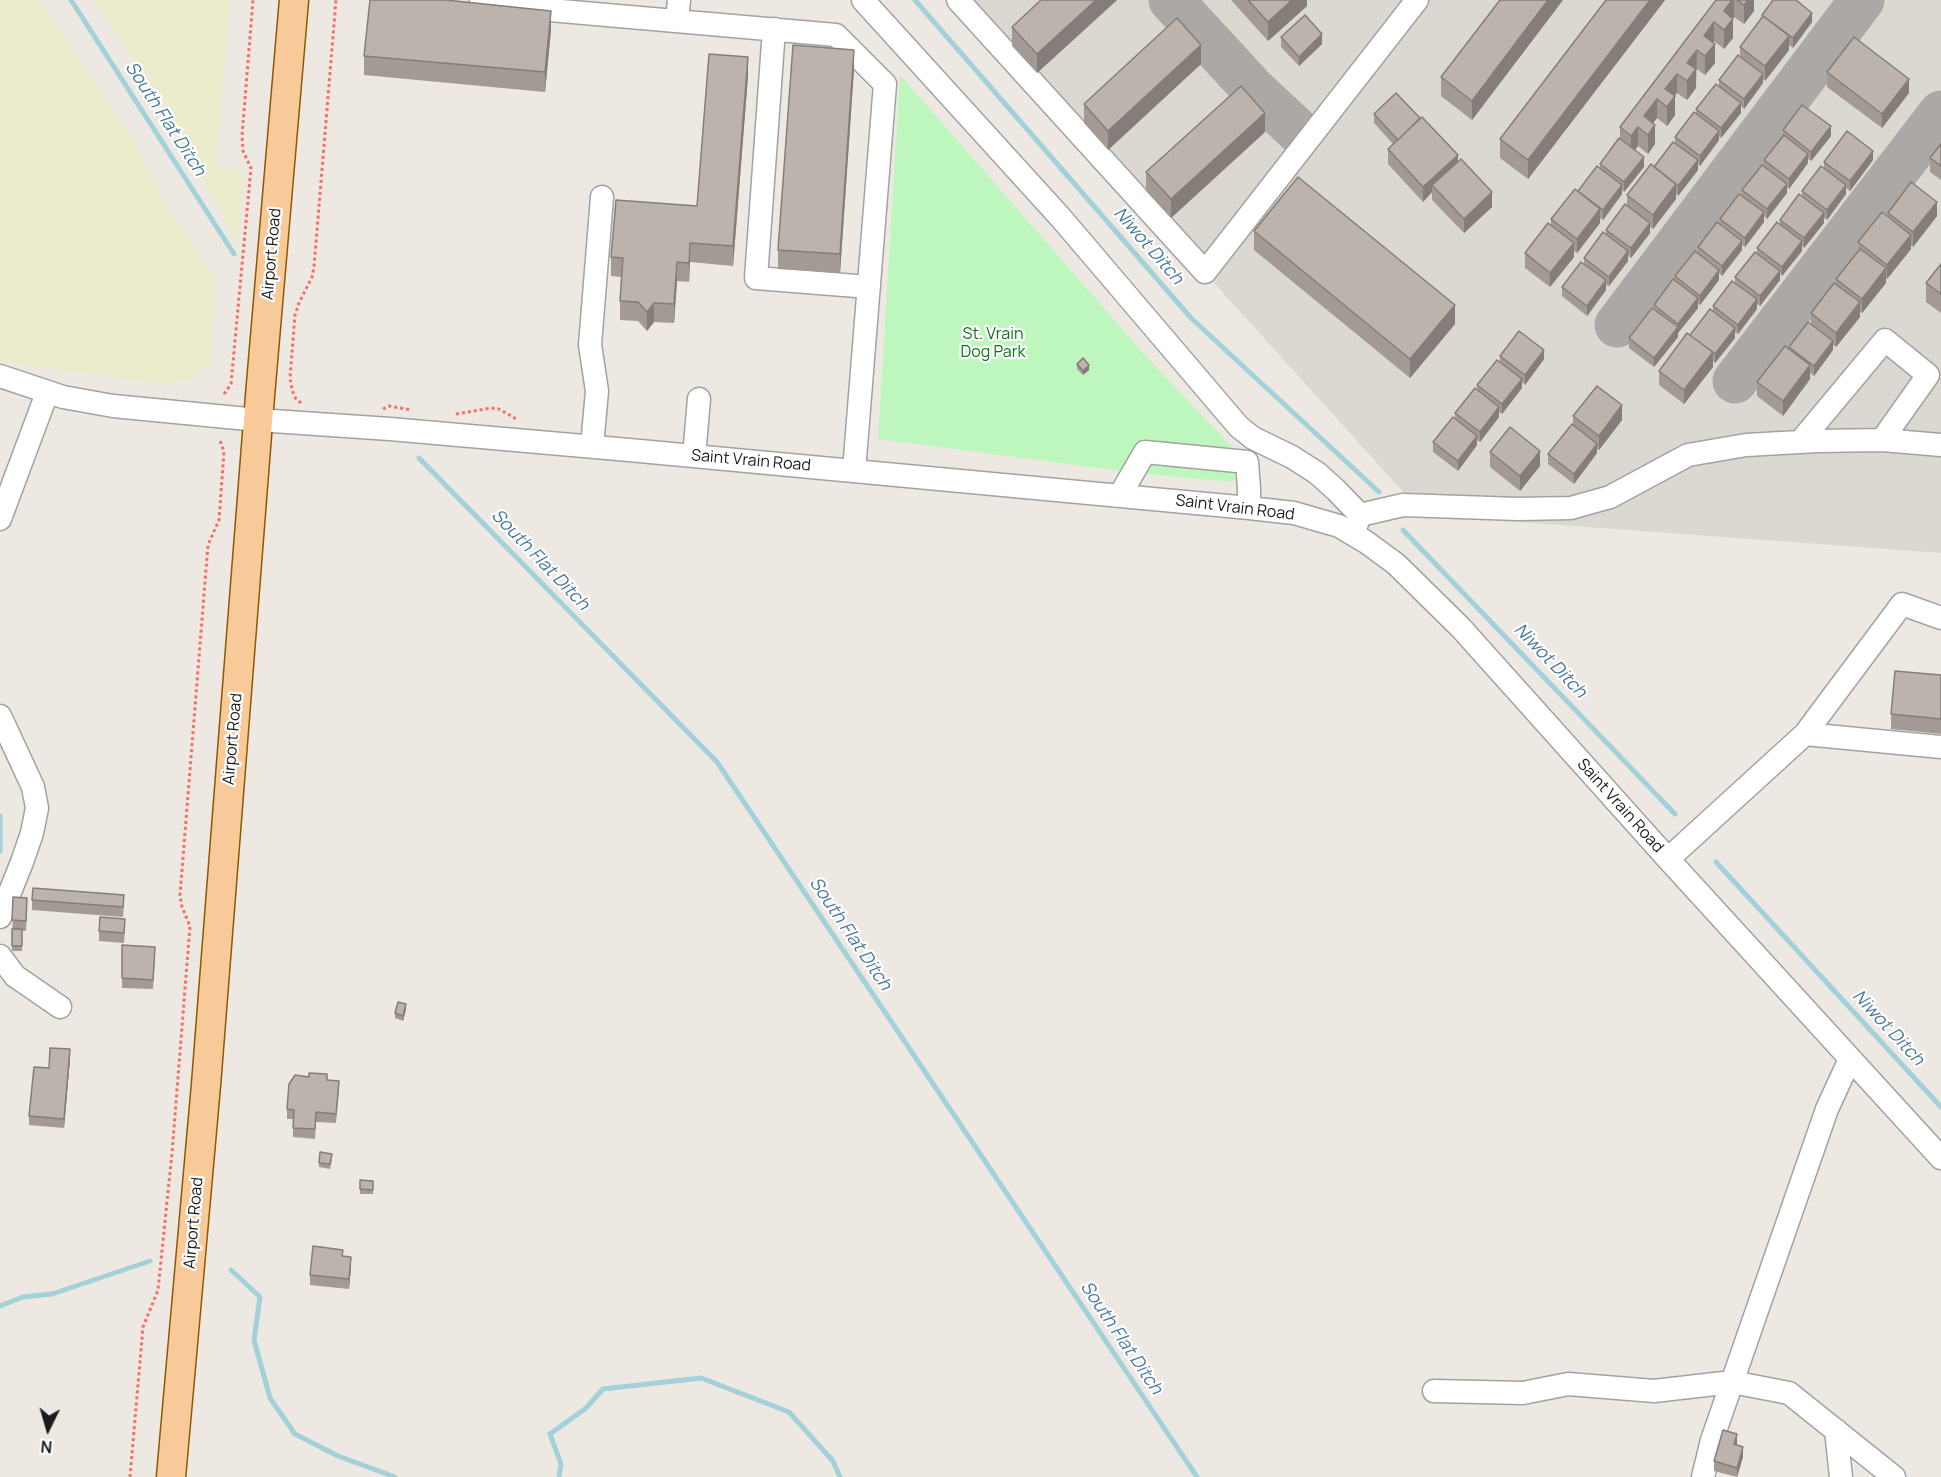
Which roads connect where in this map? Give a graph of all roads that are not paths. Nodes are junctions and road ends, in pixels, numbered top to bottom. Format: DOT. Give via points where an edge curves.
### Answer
graph roads {
  1 [pos="294,0"];
  2 [pos="481,0"];
  3 [pos="863,0"];
  4 [pos="958,0"];
  5 [pos="1417,0"];
  6 [pos="678,10"];
  7 [pos="774,29"];
  8 [pos="602,197"];
  9 [pos="869,287"];
  10 [pos="0,376"];
  11 [pos="47,393"];
  12 [pos="699,399"];
  13 [pos="258,420"];
  14 [pos="1882,440"];
  15 [pos="1800,442"];
  16 [pos="1941,445"];
  17 [pos="592,447"];
  18 [pos="694,456"];
  19 [pos="854,471"];
  20 [pos="1120,495"];
  21 [pos="1249,508"];
  22 [pos="0,519"];
  23 [pos="1356,524"];
  24 [pos="1941,618"];
  25 [pos="0,716"];
  26 [pos="1805,734"];
  27 [pos="1941,747"];
  28 [pos="1668,859"];
  29 [pos="0,917"];
  30 [pos="0,956"];
  31 [pos="60,1007"];
  32 [pos="1850,1059"];
  33 [pos="1941,1158"];
  34 [pos="1732,1382"];
  35 [pos="1434,1392"];
  36 [pos="1836,1430"];
  37 [pos="171,1477"];
  38 [pos="1703,1477"];
  39 [pos="1841,1477"];
  40 [pos="1894,1477"];
  1 -- 13 [label="main road, Airport Road"];
  2 -- 6 [label="street" via="481,4"];
  3 -- 23 [label="street" via="1061,218 1239,427 1317,473 1336,490"];
  4 -- 5 [label="street" via="1205,272"];
  6 -- 7 [label="street"];
  7 -- 9 [label="street" via="836,34 885,84"];
  7 -- 9 [label="street" via="756,278"];
  8 -- 17 [label="street" via="590,345 597,391"];
  9 -- 19 [label="street"];
  10 -- 11 [label="street, Saint Vrain Road"];
  11 -- 13 [label="street, Saint Vrain Road" via="113,406"];
  11 -- 22 [label="street"];
  12 -- 18 [label="street"];
  13 -- 17 [label="street, Saint Vrain Road"];
  13 -- 37 [label="main road, Airport Road"];
  14 -- 15 [label="street"];
  14 -- 15 [label="street" via="1928,375 1885,340"];
  14 -- 16 [label="street"];
  15 -- 23 [label="street" via="1746,445 1688,455 1610,497 1571,508 1402,505"];
  17 -- 18 [label="street, Saint Vrain Road"];
  18 -- 19 [label="street, Saint Vrain Road"];
  19 -- 20 [label="street, Saint Vrain Road"];
  20 -- 21 [label="street, Saint Vrain Road"];
  20 -- 21 [label="street" via="1145,452 1247,462"];
  21 -- 23 [label="street, Saint Vrain Road" via="1305,516 1339,526"];
  23 -- 28 [label="street, Saint Vrain Road" via="1461,628"];
  24 -- 26 [label="street" via="1902,604"];
  25 -- 29 [label="street" via="30,778 37,808 32,833"];
  26 -- 27 [label="street"];
  26 -- 28 [label="street"];
  28 -- 32 [label="street, Saint Vrain Road"];
  30 -- 31 [label="street" via="15,976"];
  32 -- 33 [label="street, Saint Vrain Road"];
  32 -- 34 [label="street" via="1827,1109"];
  34 -- 35 [label="street" via="1654,1390 1568,1384 1522,1393"];
  34 -- 36 [label="street" via="1790,1393"];
  34 -- 38 [label="street"];
  36 -- 39 [label="street"];
  36 -- 40 [label="street"];
}
